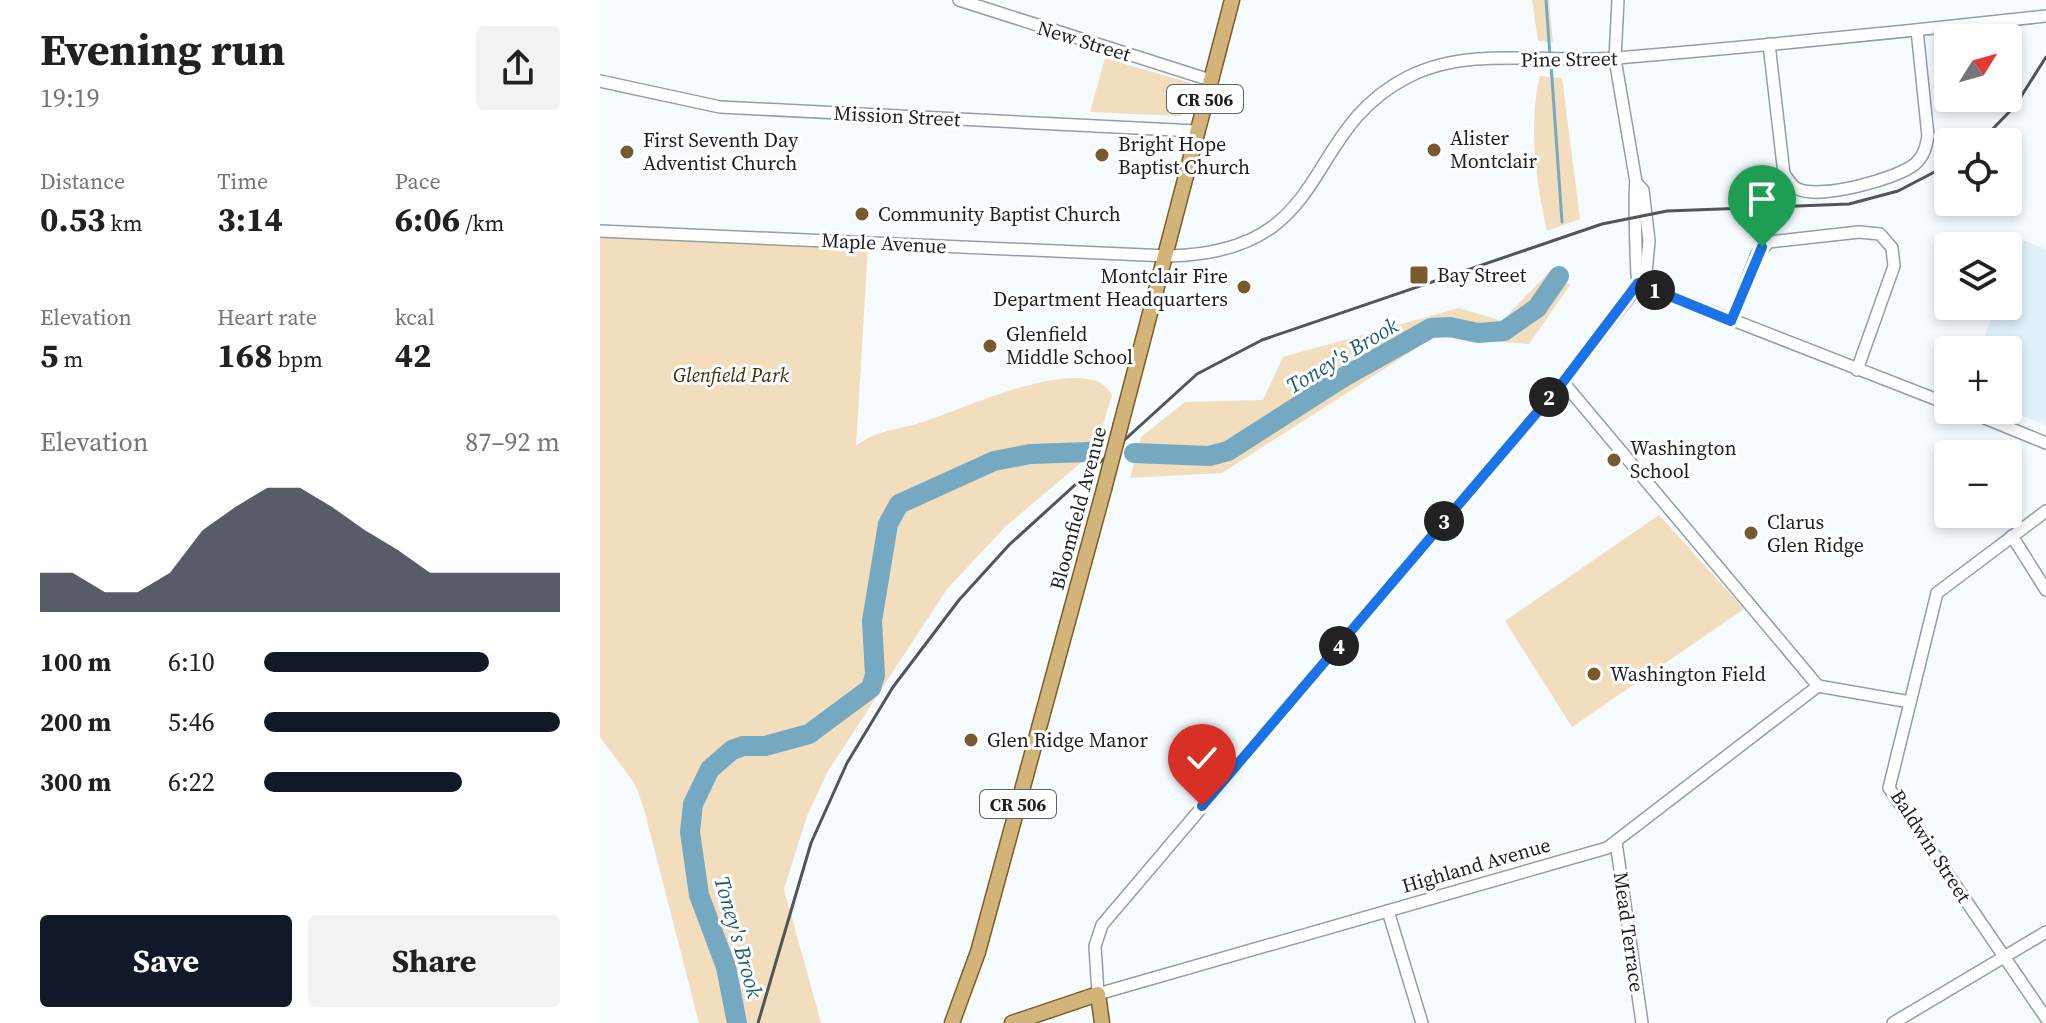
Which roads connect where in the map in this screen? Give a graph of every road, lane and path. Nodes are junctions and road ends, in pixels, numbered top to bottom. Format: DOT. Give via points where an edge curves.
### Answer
graph roads {
  1 [pos="959,0"];
  2 [pos="1232,0"];
  3 [pos="1618,0"];
  4 [pos="994,6"];
  5 [pos="2046,16"];
  6 [pos="1917,30"];
  7 [pos="1769,44"];
  8 [pos="1615,59"];
  9 [pos="1210,80"];
  10 [pos="600,81"];
  11 [pos="1196,131"];
  12 [pos="600,231"];
  13 [pos="1168,256"];
  14 [pos="1638,283"];
  15 [pos="1731,321"];
  16 [pos="1857,370"];
  17 [pos="1563,382"];
  18 [pos="1934,400"];
  19 [pos="1999,424"];
  20 [pos="2046,443"];
  21 [pos="2046,511"];
  22 [pos="2012,536"];
  23 [pos="2046,590"];
  24 [pos="1818,686"];
  25 [pos="1910,702"];
  26 [pos="1616,842"];
  27 [pos="1388,911"];
  28 [pos="2046,932"];
  29 [pos="2005,959"];
  30 [pos="1098,994"];
  31 [pos="2046,1018"];
  32 [pos="952,1023"];
  33 [pos="1012,1023"];
  34 [pos="1102,1023"];
  35 [pos="1422,1023"];
  36 [pos="1642,1023"];
  37 [pos="1893,1023"];
  1 -- 4 [label="street, New Street"];
  2 -- 9 [label="main road, Bloomfield Avenue / CR 506"];
  3 -- 8 [label="street"];
  4 -- 9 [label="street, New Street"];
  5 -- 6 [label="street, Pine Street"];
  6 -- 7 [label="street, Pine Street"];
  6 -- 7 [label="street" via="1925,151 1902,172 1817,193 1797,189 1784,174"];
  7 -- 8 [label="street, Pine Street"];
  8 -- 13 [label="street, Pine Street" via="1448,62 1409,76 1362,112 1301,201 1279,223 1238,245"];
  8 -- 14 [label="street" via="1636,182"];
  9 -- 11 [label="main road, Bloomfield Avenue / CR 506"];
  10 -- 11 [label="street, Mission Street" via="720,107"];
  11 -- 13 [label="main road, Bloomfield Avenue / CR 506"];
  12 -- 13 [label="street, Maple Avenue"];
  13 -- 32 [label="main road, Bloomfield Avenue / CR 506, bridge" via="978,952"];
  14 -- 15 [label="street"];
  14 -- 17 [label="street"];
  15 -- 16 [label="street"];
  15 -- 16 [label="street" via="1757,254 1769,242 1871,231 1887,240 1895,257"];
  16 -- 18 [label="street"];
  17 -- 24 [label="street"];
  17 -- 30 [label="street" via="1102,925 1095,946"];
  19 -- 20 [label="street"];
  21 -- 22 [label="street"];
  22 -- 23 [label="street"];
  22 -- 25 [label="street, Baldwin Street" via="1937,593"];
  24 -- 25 [label="street"];
  24 -- 26 [label="street, Highland Avenue"];
  25 -- 29 [label="street, Baldwin Street" via="1889,788"];
  26 -- 27 [label="street, Highland Avenue"];
  26 -- 36 [label="street, Mead Terrace"];
  27 -- 30 [label="street, Highland Avenue"];
  27 -- 35 [label="street"];
  28 -- 29 [label="street"];
  29 -- 31 [label="street, Baldwin Street"];
  29 -- 37 [label="street"];
  30 -- 33 [label="main road, Highland Avenue"];
  30 -- 34 [label="main road"];
}
